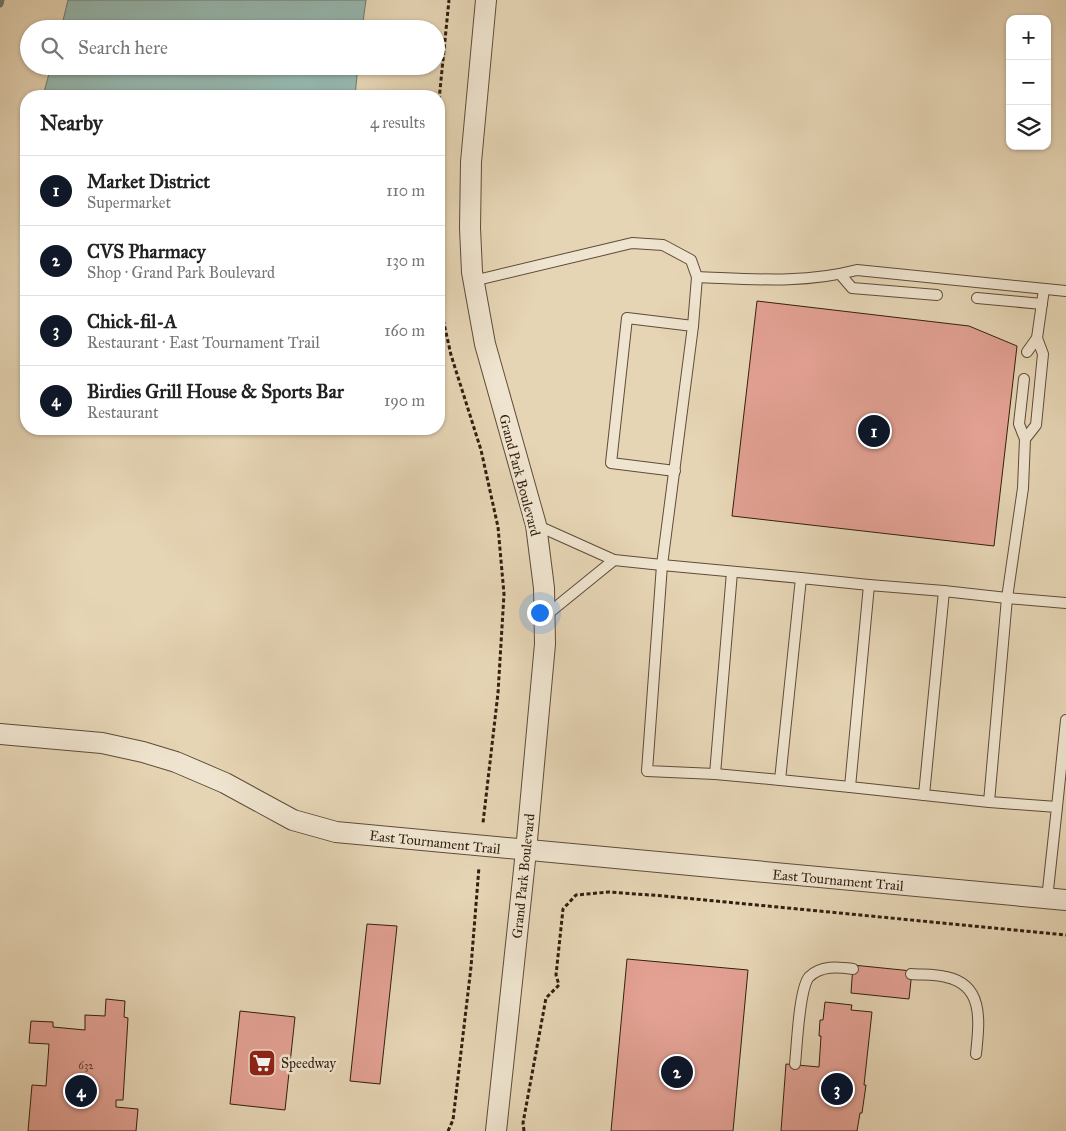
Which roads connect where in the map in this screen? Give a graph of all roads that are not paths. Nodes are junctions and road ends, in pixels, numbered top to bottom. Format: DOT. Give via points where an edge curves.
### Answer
graph roads {
  1 [pos="486,0"];
  2 [pos="840,274"];
  3 [pos="697,278"];
  4 [pos="473,281"];
  5 [pos="1044,289"];
  6 [pos="1066,292"];
  7 [pos="936,295"];
  8 [pos="977,298"];
  9 [pos="1042,304"];
  10 [pos="693,326"];
  11 [pos="1037,338"];
  12 [pos="1027,352"];
  13 [pos="1024,379"];
  14 [pos="1025,439"];
  15 [pos="675,470"];
  16 [pos="536,525"];
  17 [pos="614,560"];
  18 [pos="662,565"];
  19 [pos="732,572"];
  20 [pos="801,578"];
  21 [pos="870,585"];
  22 [pos="944,591"];
  23 [pos="1007,598"];
  24 [pos="1066,603"];
  25 [pos="545,616"];
  26 [pos="1066,720"];
  27 [pos="0,734"];
  28 [pos="715,774"];
  29 [pos="780,780"];
  30 [pos="850,787"];
  31 [pos="924,795"];
  32 [pos="989,802"];
  33 [pos="1057,807"];
  34 [pos="526,851"];
  35 [pos="1056,900"];
  36 [pos="853,969"];
  37 [pos="911,974"];
  38 [pos="976,1054"];
  39 [pos="796,1064"];
  40 [pos="496,1131"];
  1 -- 4 [label="street, Grand Park Boulevard" via="471,162"];
  2 -- 3 [label="lane" via="797,280"];
  2 -- 5 [label="lane" via="857,270"];
  2 -- 7 [label="lane" via="852,288"];
  3 -- 4 [label="lane" via="691,260 663,246 632,243"];
  3 -- 10 [label="lane"];
  4 -- 16 [label="street, Grand Park Boulevard" via="485,344"];
  5 -- 6 [label="lane"];
  5 -- 9 [label="lane"];
  8 -- 9 [label="lane"];
  9 -- 11 [label="lane"];
  10 -- 15 [label="lane"];
  10 -- 15 [label="lane" via="627,318 611,463"];
  11 -- 12 [label="lane"];
  11 -- 14 [label="lane" via="1043,354 1036,425"];
  13 -- 14 [label="lane" via="1019,424"];
  14 -- 23 [label="lane" via="1024,488"];
  15 -- 18 [label="lane"];
  16 -- 17 [label="lane"];
  16 -- 25 [label="street, Grand Park Boulevard"];
  17 -- 18 [label="lane"];
  17 -- 25 [label="lane"];
  18 -- 19 [label="lane"];
  18 -- 28 [label="lane" via="647,771"];
  19 -- 20 [label="lane"];
  19 -- 28 [label="lane"];
  20 -- 21 [label="lane"];
  20 -- 29 [label="lane"];
  21 -- 22 [label="lane"];
  21 -- 30 [label="lane"];
  22 -- 23 [label="lane"];
  22 -- 31 [label="lane"];
  23 -- 24 [label="lane"];
  23 -- 32 [label="lane"];
  25 -- 34 [label="street, Grand Park Boulevard" via="544,670"];
  26 -- 33 [label="lane"];
  27 -- 34 [label="street, East Tournament Trail" via="102,744 144,752 225,783 293,820 336,832"];
  28 -- 29 [label="lane"];
  29 -- 30 [label="lane"];
  30 -- 31 [label="lane"];
  31 -- 32 [label="lane"];
  32 -- 33 [label="lane"];
  33 -- 35 [label="lane"];
  34 -- 35 [label="street, East Tournament Trail"];
  34 -- 40 [label="street, Grand Park Boulevard"];
  36 -- 39 [label="lane" via="828,968 808,978 801,1004"];
  37 -- 38 [label="lane" via="945,976 960,981 973,995 979,1009"];
}
